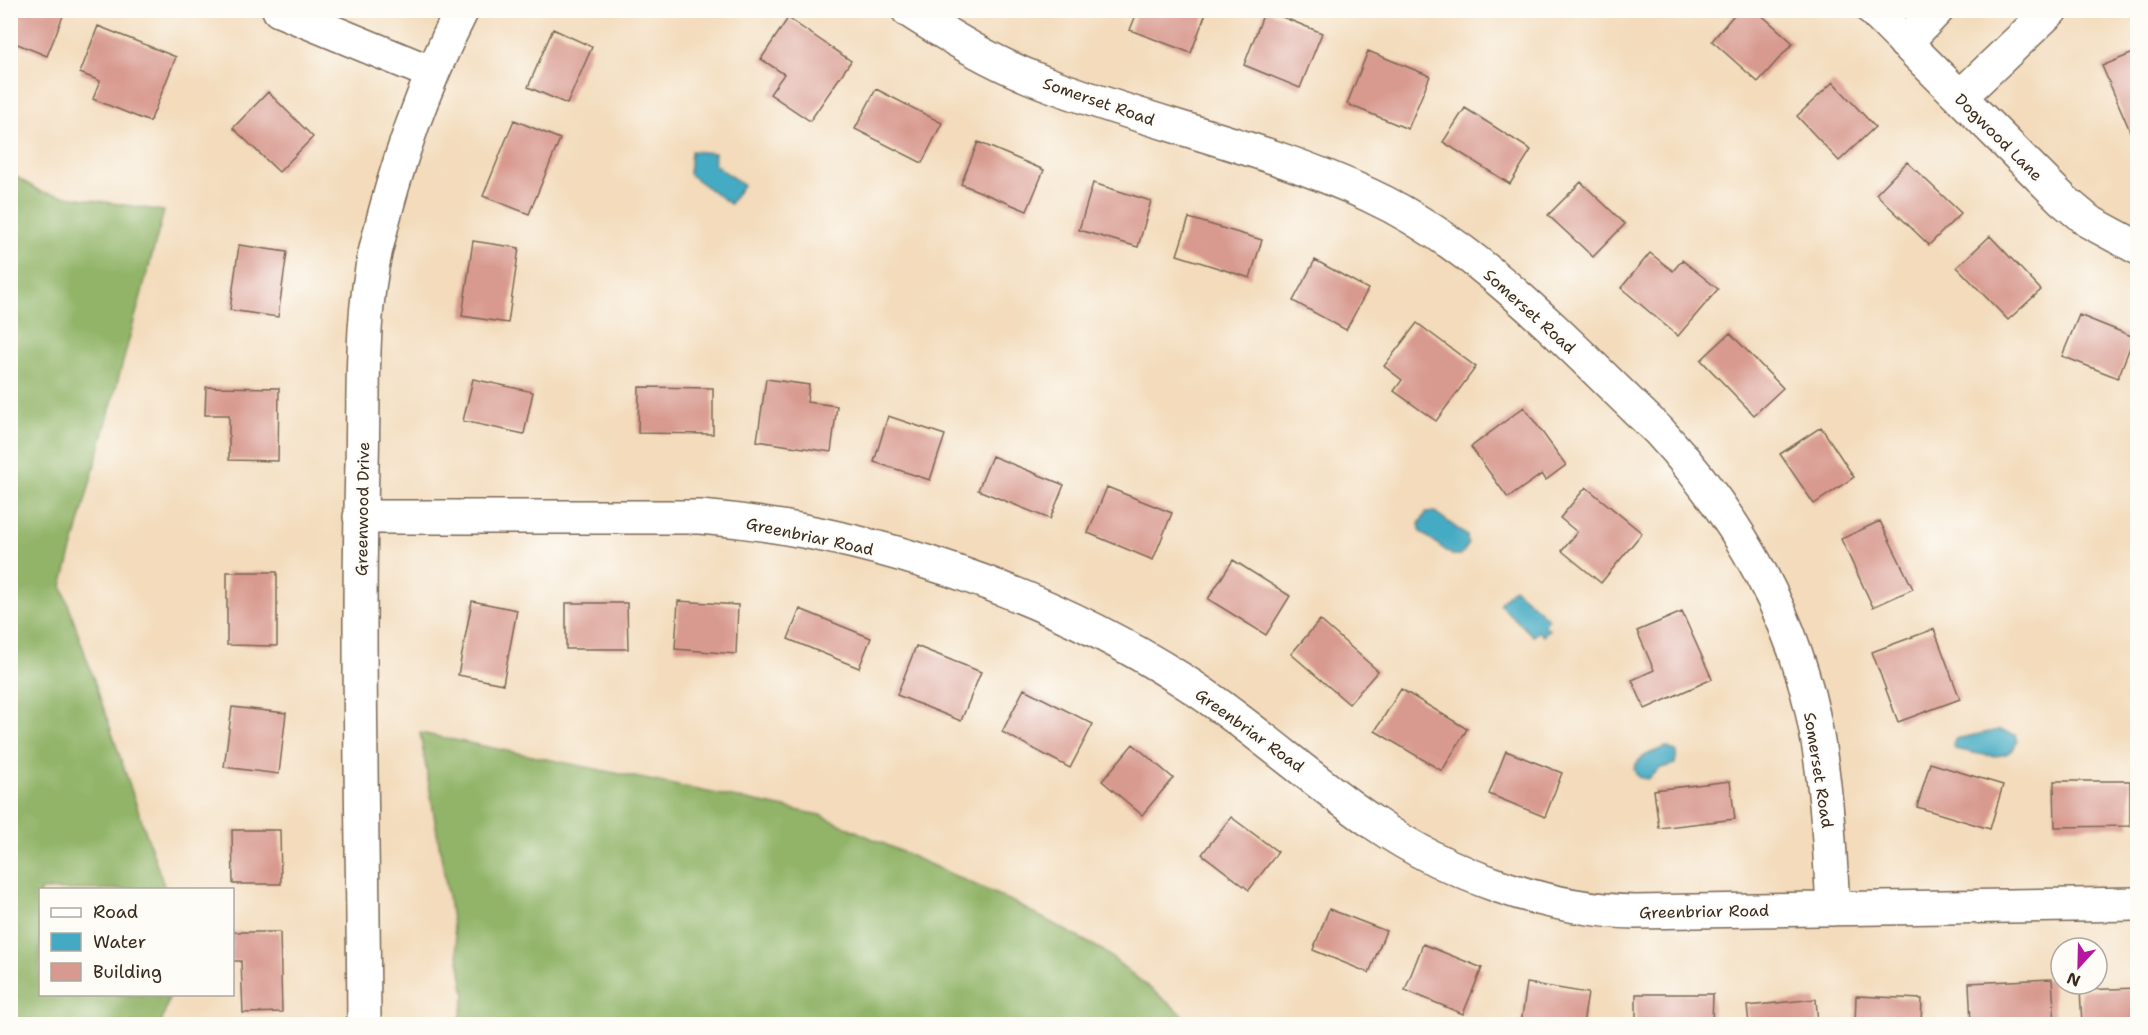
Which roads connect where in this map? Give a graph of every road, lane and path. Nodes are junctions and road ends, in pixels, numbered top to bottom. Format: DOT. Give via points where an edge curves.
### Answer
graph roads {
  1 [pos="279,10"];
  2 [pos="462,10"];
  3 [pos="908,10"];
  4 [pos="1873,10"];
  5 [pos="1937,10"];
  6 [pos="2051,10"];
  7 [pos="1905,43"];
  8 [pos="432,73"];
  9 [pos="1960,97"];
  10 [pos="2138,248"];
  11 [pos="360,517"];
  12 [pos="2138,904"];
  13 [pos="1833,909"];
  14 [pos="364,1024"];
  1 -- 8 [label="street"];
  2 -- 8 [label="street, Greenwood Drive"];
  3 -- 13 [label="street, Somerset Road" via="970,48 1039,81 1308,170 1403,213 1494,277 1659,431 1736,527 1782,618 1816,733 1825,790"];
  4 -- 7 [label="street, Dogwood Lane"];
  5 -- 7 [label="street"];
  6 -- 9 [label="street"];
  7 -- 9 [label="street, Dogwood Lane"];
  8 -- 11 [label="street, Greenwood Drive" via="376,250 365,355"];
  9 -- 10 [label="street, Dogwood Lane" via="2063,200 2088,221"];
  11 -- 13 [label="street, Greenbriar Road" via="700,517 767,525 869,547 964,575 1095,630 1224,709 1374,823 1437,859 1514,891 1592,910"];
  11 -- 14 [label="street, Greenwood Drive"];
  12 -- 13 [label="street, Greenbriar Road"];
}
